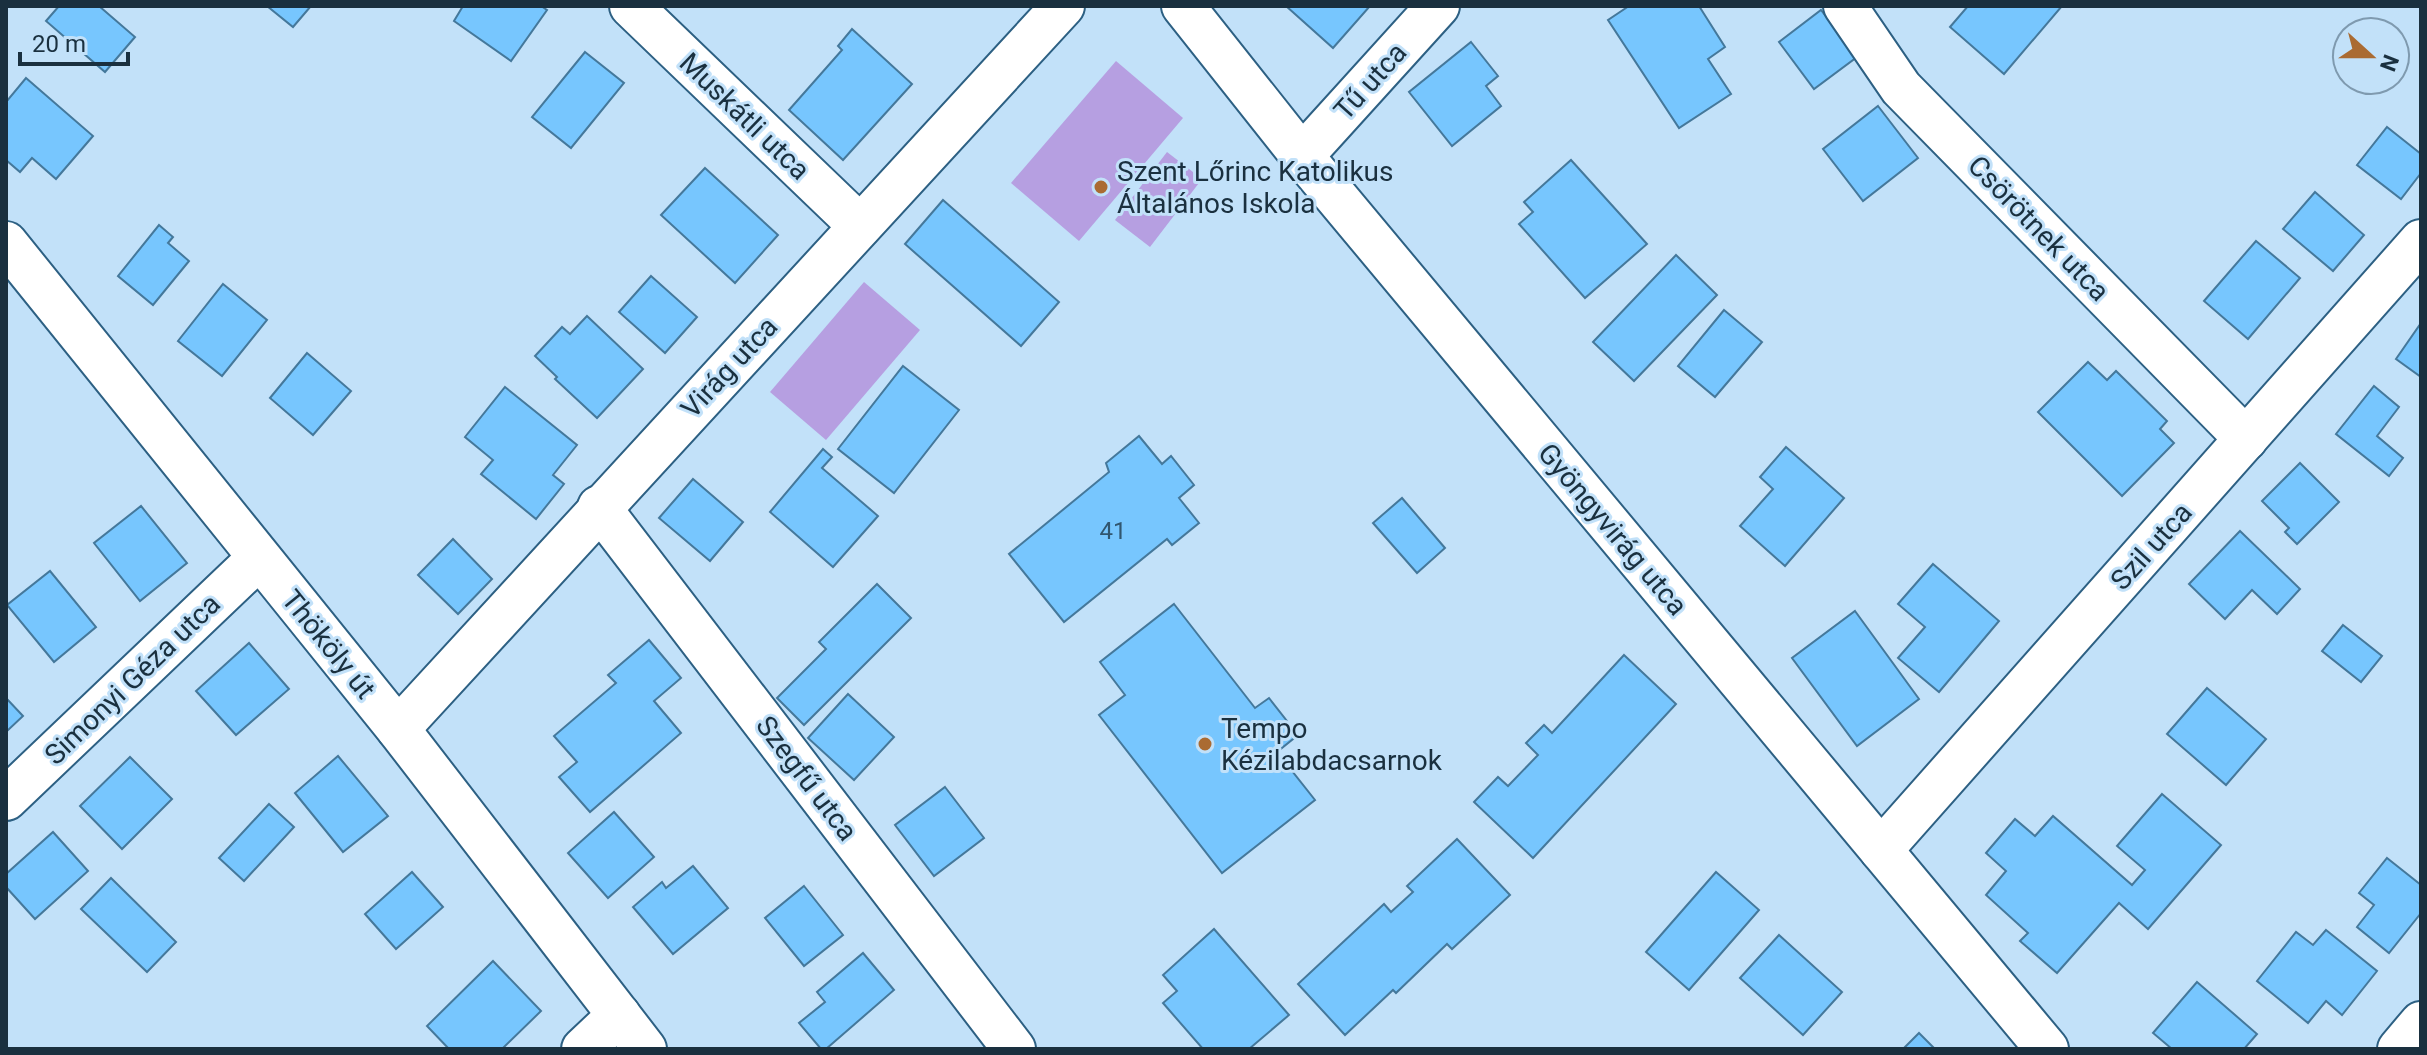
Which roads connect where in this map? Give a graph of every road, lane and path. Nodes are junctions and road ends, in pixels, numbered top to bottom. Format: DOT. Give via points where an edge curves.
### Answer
graph roads {
  1 [pos="631,6"];
  2 [pos="1063,6"];
  3 [pos="1183,6"];
  4 [pos="1438,6"];
  5 [pos="1845,6"];
  6 [pos="1302,156"];
  7 [pos="860,226"];
  8 [pos="2421,241"];
  9 [pos="6,243"];
  10 [pos="2246,439"];
  11 [pos="599,507"];
  12 [pos="259,558"];
  13 [pos="398,729"];
  14 [pos="6,799"];
  15 [pos="1881,850"];
  16 [pos="619,1015"];
  17 [pos="2421,1023"];
  18 [pos="583,1049"];
  19 [pos="645,1049"];
  20 [pos="1014,1049"];
  21 [pos="2047,1049"];
  22 [pos="2399,1049"];
  1 -- 7 [label="street, Muskátli utca"];
  2 -- 7 [label="street, Virág utca"];
  3 -- 6 [label="street, Gyöngyvirág utca"];
  4 -- 6 [label="street, Tű utca"];
  5 -- 10 [label="street, Csörötnek utca" via="1901,88"];
  6 -- 15 [label="street, Gyöngyvirág utca"];
  7 -- 11 [label="street, Virág utca"];
  8 -- 10 [label="street, Szil utca"];
  9 -- 12 [label="street, Thököly út"];
  10 -- 15 [label="street, Szil utca"];
  11 -- 13 [label="street, Virág utca"];
  11 -- 20 [label="street, Szegfű utca"];
  12 -- 13 [label="street, Thököly út"];
  12 -- 14 [label="street, Simonyi Géza utca"];
  13 -- 16 [label="street, Thököly út"];
  15 -- 21 [label="street, Gyöngyvirág utca"];
  16 -- 18 [label="street"];
  16 -- 19 [label="street, Thököly út"];
  17 -- 22 [label="street"];
}
